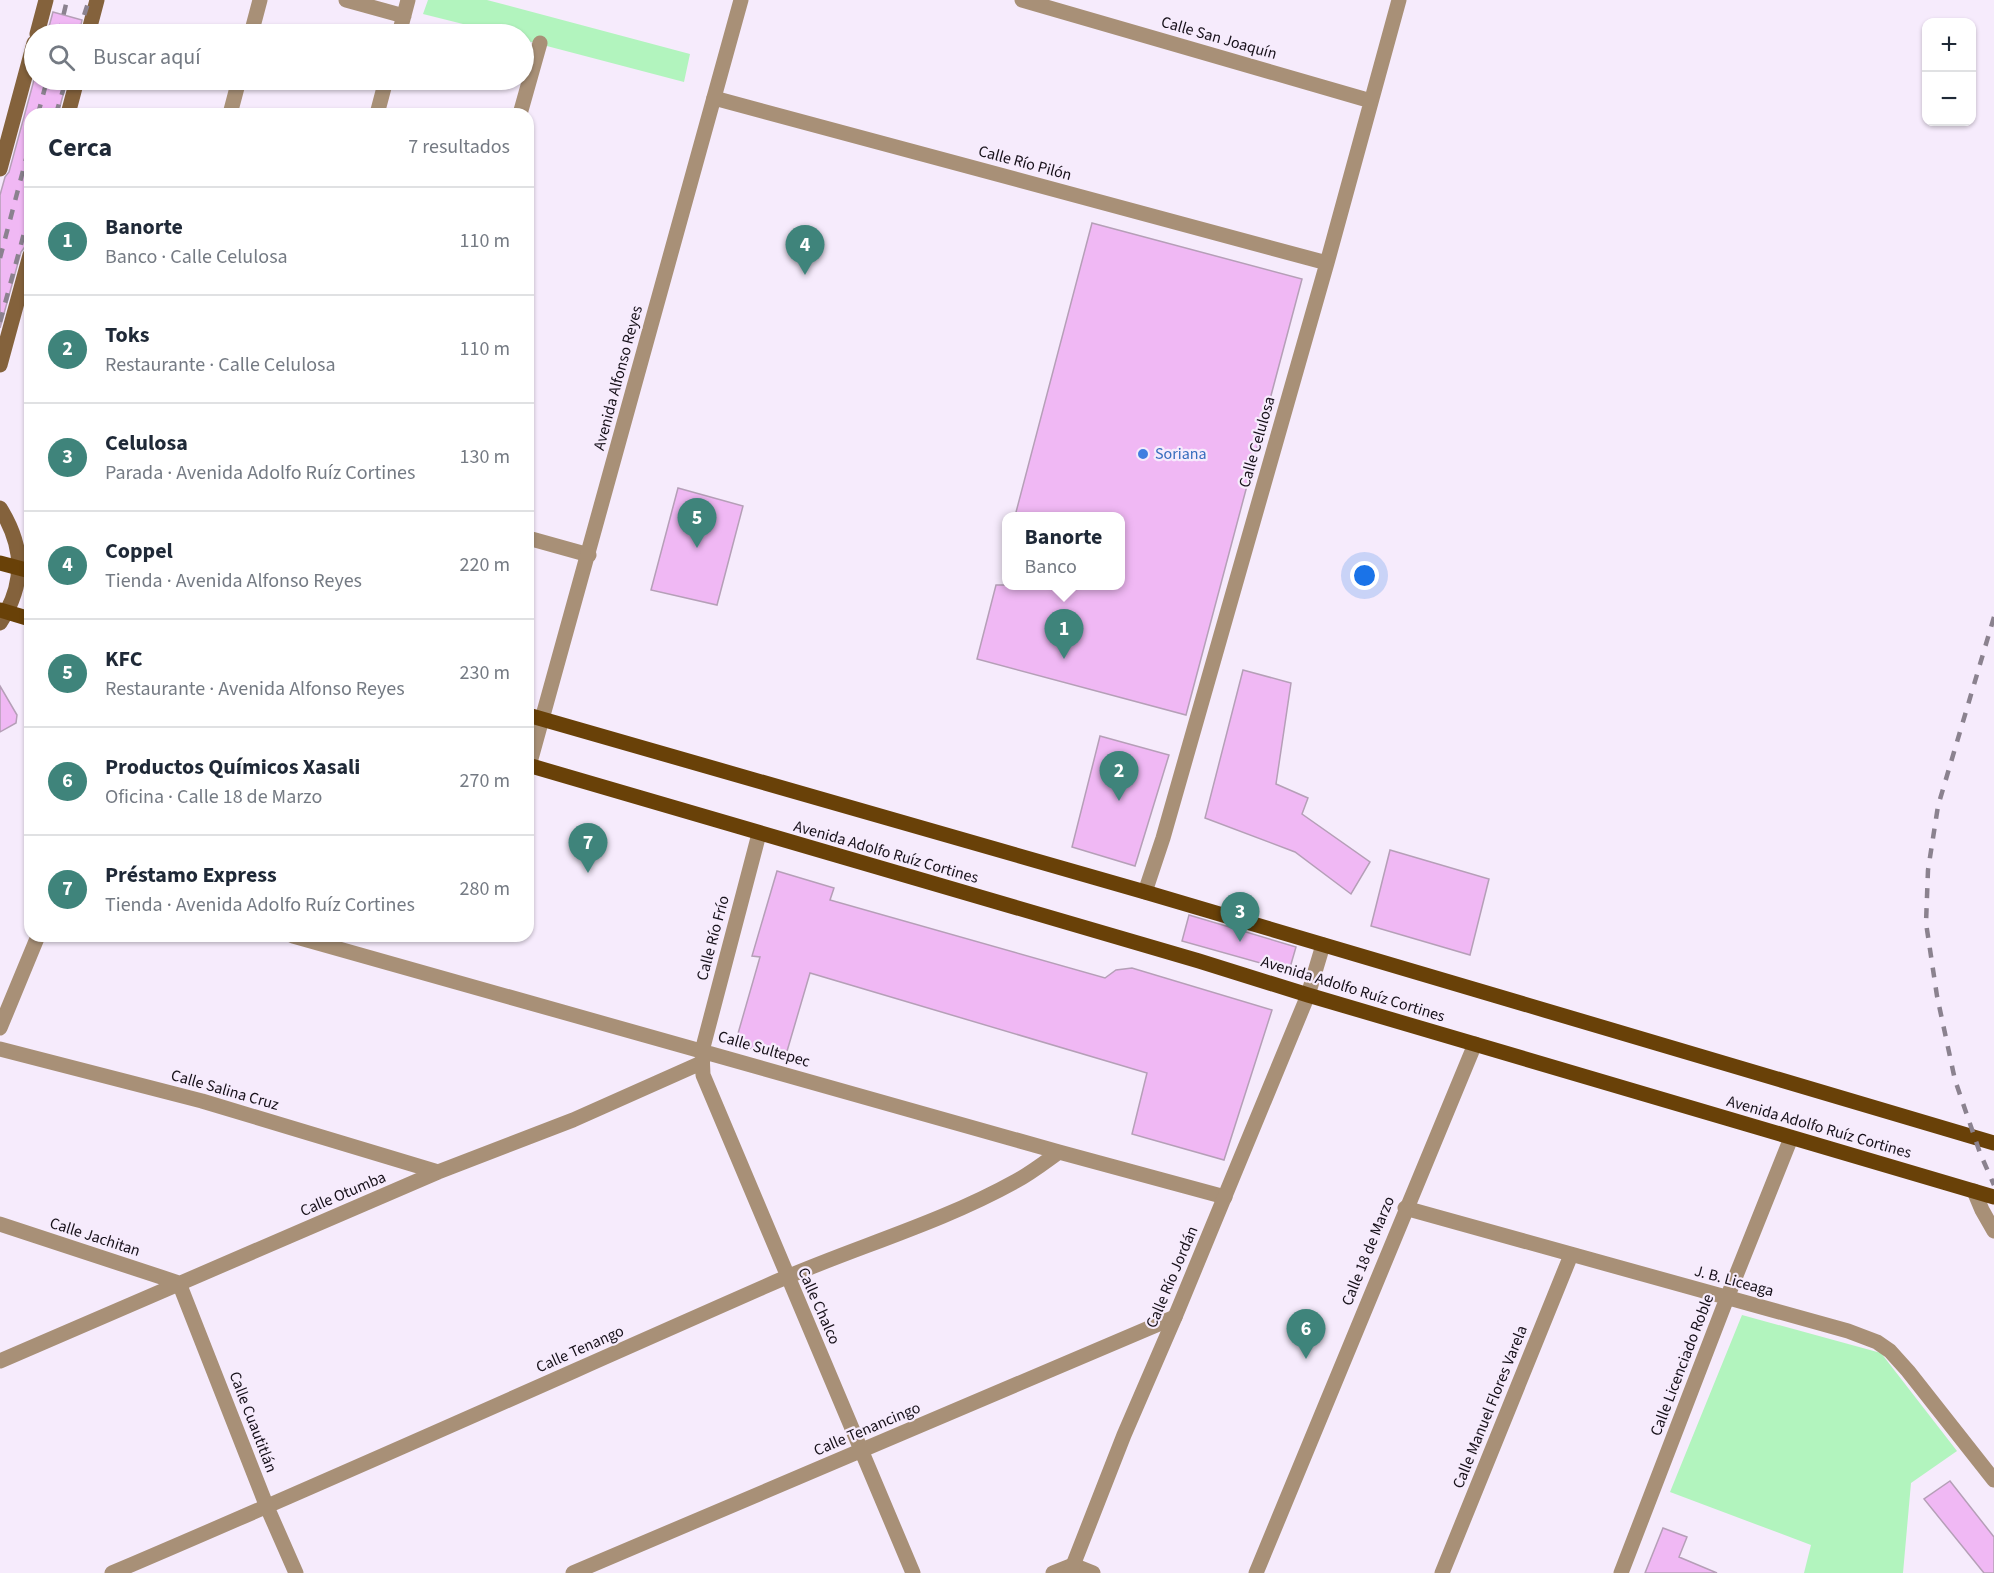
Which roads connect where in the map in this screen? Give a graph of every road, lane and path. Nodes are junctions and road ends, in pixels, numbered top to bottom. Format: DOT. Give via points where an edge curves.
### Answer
graph roads {
  1 [pos="46,0"];
  2 [pos="97,0"];
  3 [pos="260,0"];
  4 [pos="346,0"];
  5 [pos="408,0"];
  6 [pos="741,0"];
  7 [pos="1022,0"];
  8 [pos="1399,0"];
  9 [pos="404,16"];
  10 [pos="40,24"];
  11 [pos="91,24"];
  12 [pos="254,24"];
  13 [pos="402,24"];
  14 [pos="540,43"];
  15 [pos="534,64"];
  16 [pos="24,80"];
  17 [pos="74,90"];
  18 [pos="236,90"];
  19 [pos="383,90"];
  20 [pos="527,90"];
  21 [pos="714,98"];
  22 [pos="1371,101"];
  23 [pos="70,108"];
  24 [pos="232,108"];
  25 [pos="379,108"];
  26 [pos="522,108"];
  27 [pos="0,169"];
  28 [pos="1327,263"];
  29 [pos="24,297"];
  30 [pos="0,365"];
  31 [pos="0,508"];
  32 [pos="534,540"];
  33 [pos="588,555"];
  34 [pos="0,563"];
  35 [pos="24,567"];
  36 [pos="24,570"];
  37 [pos="24,573"];
  38 [pos="2,615"];
  39 [pos="24,618"];
  40 [pos="535,716"];
  41 [pos="534,767"];
  42 [pos="759,834"];
  43 [pos="1145,892"];
  44 [pos="36,942"];
  45 [pos="313,942"];
  46 [pos="1323,945"];
  47 [pos="1308,995"];
  48 [pos="0,1028"];
  49 [pos="1475,1044"];
  50 [pos="0,1049"];
  51 [pos="702,1057"];
  52 [pos="1791,1138"];
  53 [pos="1994,1143"];
  54 [pos="1059,1152"];
  55 [pos="438,1173"];
  56 [pos="1974,1191"];
  57 [pos="1225,1197"];
  58 [pos="1994,1197"];
  59 [pos="1406,1208"];
  60 [pos="0,1224"];
  61 [pos="1994,1231"];
  62 [pos="1571,1255"];
  63 [pos="786,1276"];
  64 [pos="179,1283"];
  65 [pos="1726,1298"];
  66 [pos="1175,1317"];
  67 [pos="0,1361"];
  68 [pos="863,1450"];
  69 [pos="1994,1480"];
  70 [pos="267,1507"];
  71 [pos="1071,1569"];
  72 [pos="112,1573"];
  73 [pos="296,1573"];
  74 [pos="573,1573"];
  75 [pos="913,1573"];
  76 [pos="1053,1573"];
  77 [pos="1093,1573"];
  78 [pos="1256,1573"];
  79 [pos="1442,1573"];
  80 [pos="1621,1573"];
  1 -- 10 [label="main road"];
  2 -- 11 [label="main road"];
  3 -- 12 [label="street"];
  4 -- 9 [label="street"];
  5 -- 9 [label="street"];
  6 -- 21 [label="street, Avenida Alfonso Reyes"];
  7 -- 22 [label="street, Calle San Joaquín"];
  8 -- 22 [label="street, Calle Celulosa"];
  9 -- 13 [label="street"];
  14 -- 15 [label="street"];
  16 -- 27 [label="main road"];
  17 -- 23 [label="main road"];
  18 -- 24 [label="street"];
  19 -- 25 [label="street"];
  20 -- 26 [label="street"];
  21 -- 28 [label="street, Calle Río Pilón"];
  21 -- 33 [label="street, Avenida Alfonso Reyes"];
  22 -- 28 [label="street, Calle Celulosa"];
  28 -- 43 [label="street, Calle Celulosa"];
  29 -- 30 [label="main road"];
  31 -- 35 [label="main road" via="10,524"];
  32 -- 33 [label="street"];
  33 -- 40 [label="street, Avenida Alfonso Reyes"];
  34 -- 36 [label="main road"];
  37 -- 38 [label="main road" via="13,601"];
  38 -- 39 [label="main road"];
  40 -- 43 [label="main road, Avenida Adolfo Ruíz Cortines"];
  41 -- 42 [label="main road, Avenida Adolfo Ruíz Cortines"];
  42 -- 47 [label="main road, Avenida Adolfo Ruíz Cortines"];
  42 -- 51 [label="street, Calle Río Frío"];
  43 -- 46 [label="main road, Avenida Adolfo Ruíz Cortines"];
  44 -- 48 [label="street"];
  45 -- 51 [label="street, Calle Sultepec"];
  46 -- 47 [label="street, Calle Río Jordán"];
  46 -- 53 [label="main road, Avenida Adolfo Ruíz Cortines"];
  47 -- 49 [label="main road, Avenida Adolfo Ruíz Cortines"];
  47 -- 57 [label="street, Calle Río Jordán"];
  49 -- 52 [label="main road, Avenida Adolfo Ruíz Cortines"];
  49 -- 59 [label="street, Calle 18 de Marzo"];
  50 -- 55 [label="street, Calle Salina Cruz" via="202,1101"];
  51 -- 54 [label="street, Calle Sultepec"];
  51 -- 55 [label="street, Calle Otumba" via="573,1120"];
  51 -- 63 [label="street, Calle Chalco" via="703,1075 716,1109"];
  52 -- 56 [label="main road, Avenida Adolfo Ruíz Cortines"];
  52 -- 65 [label="street, Calle Licenciado Roble"];
  54 -- 57 [label="street, Calle Sultepec"];
  54 -- 63 [label="street, Calle Tenango" via="1017,1181 975,1202"];
  55 -- 64 [label="street, Calle Otumba"];
  56 -- 58 [label="main road, Avenida Adolfo Ruíz Cortines"];
  56 -- 61 [label="street"];
  57 -- 66 [label="street, Calle Río Jordán"];
  59 -- 62 [label="street, J. B. Liceaga"];
  59 -- 78 [label="street, Calle 18 de Marzo"];
  60 -- 64 [label="street, Calle Jachitan"];
  62 -- 65 [label="street, J. B. Liceaga"];
  62 -- 79 [label="street, Calle Manuel Flores Varela"];
  63 -- 68 [label="street, Calle Chalco"];
  63 -- 70 [label="street, Calle Tenango"];
  64 -- 67 [label="street, Calle Otumba"];
  64 -- 70 [label="street, Calle Cuautitlán"];
  65 -- 69 [label="street, J. B. Liceaga" via="1848,1331 1890,1351"];
  65 -- 80 [label="street, Calle Licenciado Roble"];
  66 -- 68 [label="street, Calle Tenancingo"];
  66 -- 71 [label="street, Calle Río Jordán"];
  68 -- 74 [label="street, Calle Tenancingo"];
  68 -- 75 [label="street, Calle Chalco"];
  70 -- 72 [label="street, Calle Tenango"];
  70 -- 73 [label="street, Calle Cuautitlán"];
  71 -- 76 [label="street"];
  71 -- 77 [label="street"];
}
